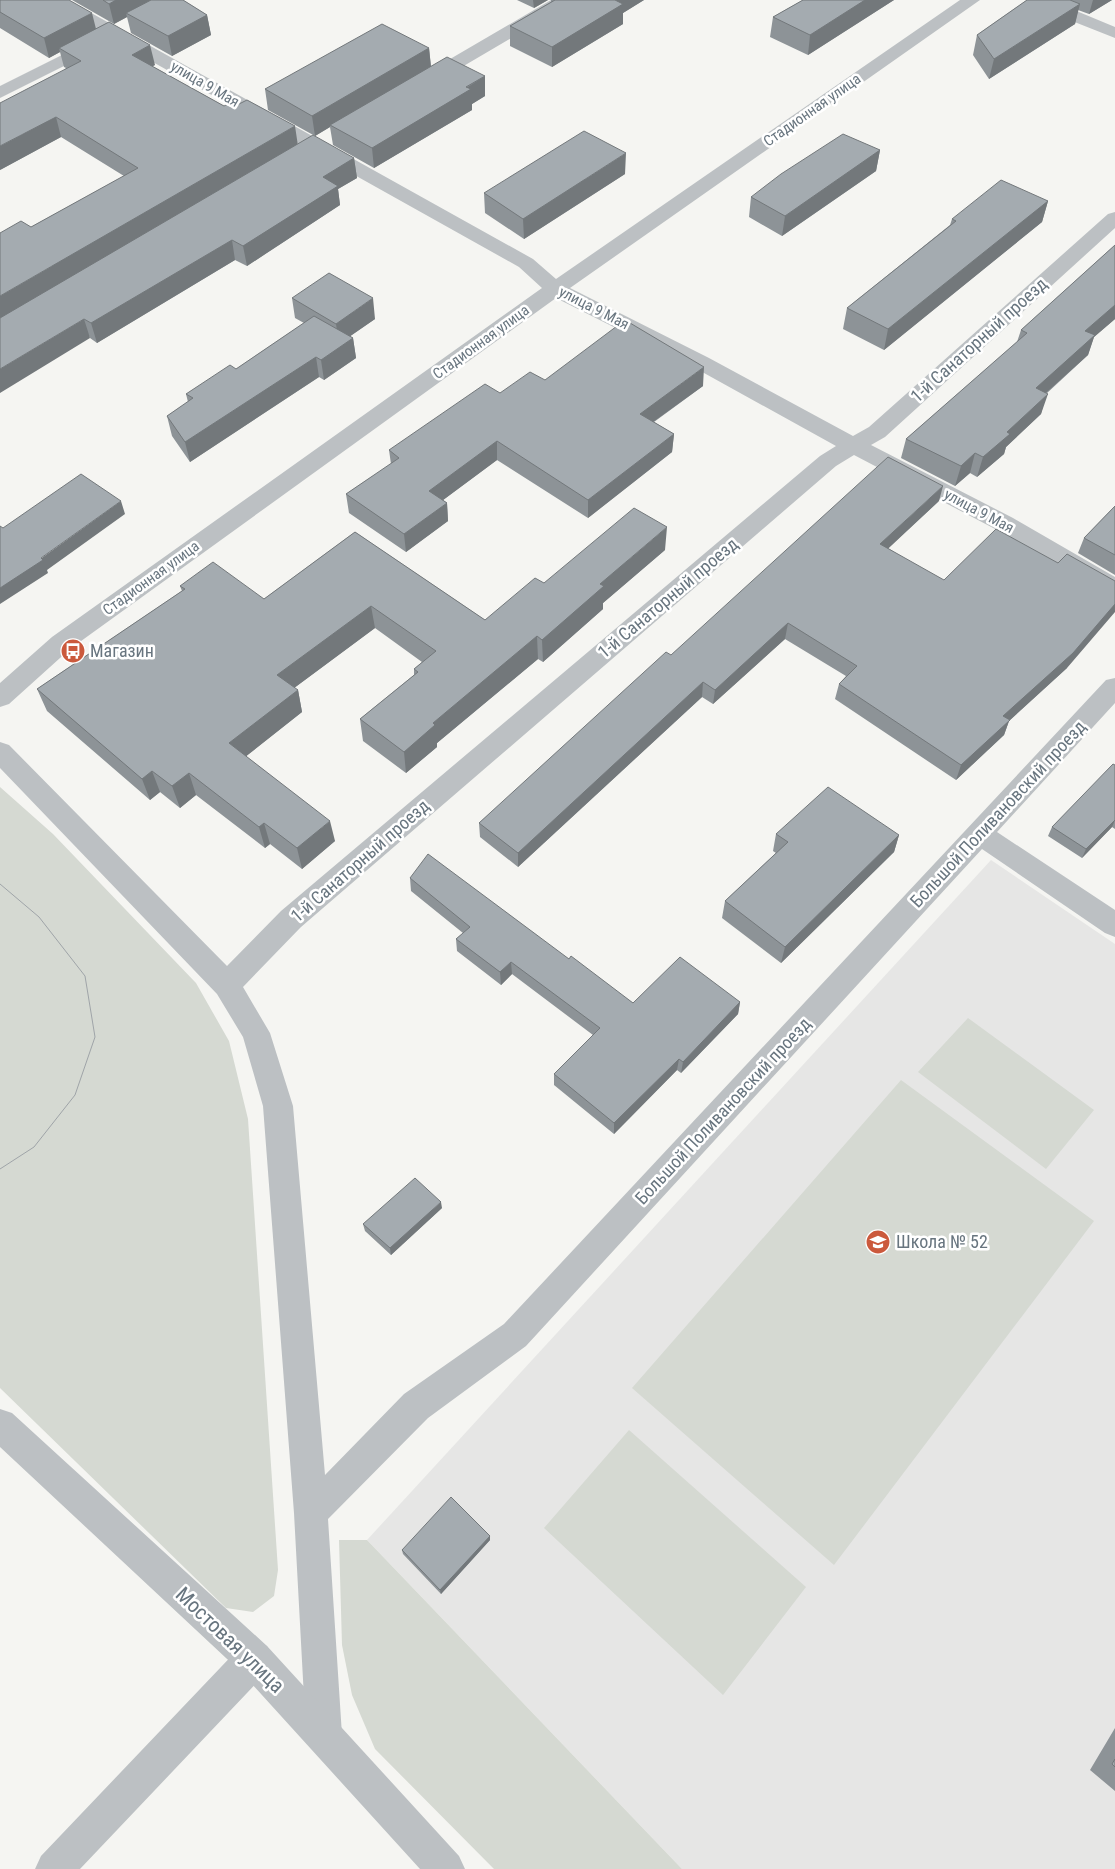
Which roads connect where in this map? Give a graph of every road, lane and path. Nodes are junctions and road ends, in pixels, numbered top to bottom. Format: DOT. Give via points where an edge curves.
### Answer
graph roads {
  1 [pos="55,0"];
  2 [pos="563,0"];
  3 [pos="971,0"];
  4 [pos="1035,0"];
  5 [pos="124,28"];
  6 [pos="1115,33"];
  7 [pos="409,91"];
  8 [pos="0,93"];
  9 [pos="1115,218"];
  10 [pos="555,289"];
  11 [pos="854,446"];
  12 [pos="1115,588"];
  13 [pos="1115,686"];
  14 [pos="0,697"];
  15 [pos="1,754"];
  16 [pos="980,834"];
  17 [pos="1115,925"];
  18 [pos="227,985"];
  19 [pos="0,1425"];
  20 [pos="311,1513"];
  21 [pos="254,1659"];
  22 [pos="324,1736"];
  23 [pos="54,1869"];
  24 [pos="446,1869"];
  1 -- 5 [label="street, улица 9 Мая"];
  2 -- 7 [label="street"];
  3 -- 10 [label="street, Стадионная улица"];
  4 -- 6 [label="street"];
  5 -- 8 [label="street"];
  5 -- 10 [label="street, улица 9 Мая" via="315,146 526,263"];
  9 -- 11 [label="street, 1-й Санаторный проезд" via="877,432"];
  10 -- 11 [label="street, улица 9 Мая" via="702,363"];
  10 -- 14 [label="street, Стадионная улица" via="61,643"];
  11 -- 12 [label="street, улица 9 Мая" via="1005,524"];
  11 -- 18 [label="street, 1-й Санаторный проезд" via="828,461 298,913"];
  13 -- 16 [label="street, Большой Поливановский проезд"];
  15 -- 18 [label="street"];
  16 -- 17 [label="street"];
  16 -- 20 [label="street, Большой Поливановский проезд" via="515,1335 416,1406"];
  18 -- 20 [label="street" via="256,1032 278,1106"];
  19 -- 21 [label="street, Мостовая улица"];
  20 -- 22 [label="street"];
  21 -- 22 [label="street, Мостовая улица"];
  21 -- 23 [label="street"];
  22 -- 24 [label="street, Мостовая улица"];
}
